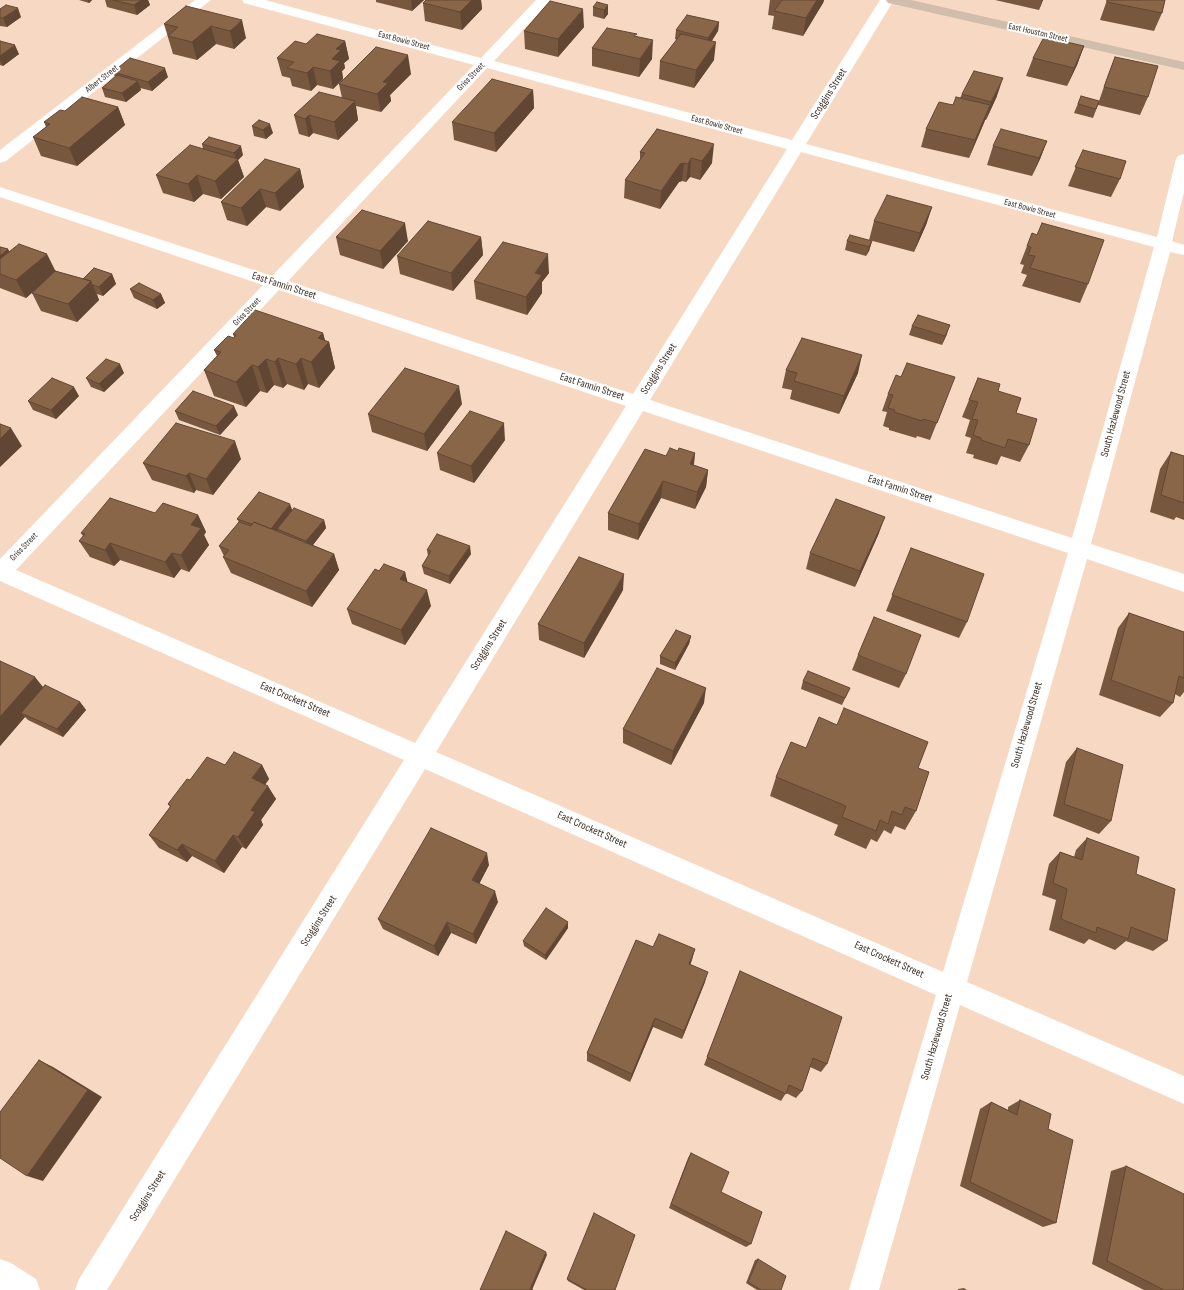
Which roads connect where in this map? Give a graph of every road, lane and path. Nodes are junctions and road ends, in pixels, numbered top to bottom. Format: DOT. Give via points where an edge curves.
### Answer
graph roads {
  1 [pos="204,0"];
  2 [pos="249,0"];
  3 [pos="544,0"];
  4 [pos="887,0"];
  5 [pos="893,0"];
  6 [pos="485,62"];
  7 [pos="1184,66"];
  8 [pos="797,146"];
  9 [pos="0,158"];
  10 [pos="1184,159"];
  11 [pos="0,192"];
  12 [pos="1173,248"];
  13 [pos="276,283"];
  14 [pos="638,403"];
  15 [pos="1079,548"];
  16 [pos="0,572"];
  17 [pos="1184,583"];
  18 [pos="421,755"];
  19 [pos="951,987"];
  20 [pos="1184,1090"];
  21 [pos="0,1274"];
  22 [pos="25,1290"];
  23 [pos="90,1290"];
  24 [pos="864,1290"];
  1 -- 9 [label="street, Albert Street"];
  2 -- 6 [label="street, East Bowie Street"];
  3 -- 6 [label="street, Griss Street"];
  4 -- 8 [label="street, Scoggins Street"];
  5 -- 7 [label="main road, East Houston Street"];
  6 -- 8 [label="street, East Bowie Street"];
  6 -- 13 [label="street, Griss Street"];
  8 -- 12 [label="street, East Bowie Street"];
  8 -- 14 [label="street, Scoggins Street"];
  10 -- 12 [label="street, South Hazlewood Street"];
  11 -- 13 [label="street, East Fannin Street"];
  12 -- 15 [label="street, South Hazlewood Street"];
  13 -- 14 [label="street, East Fannin Street"];
  13 -- 16 [label="street, Griss Street"];
  14 -- 15 [label="street, East Fannin Street"];
  14 -- 18 [label="street, Scoggins Street"];
  15 -- 17 [label="street, East Fannin Street"];
  15 -- 19 [label="street, South Hazlewood Street"];
  16 -- 18 [label="street, East Crockett Street"];
  18 -- 19 [label="street, East Crockett Street"];
  18 -- 23 [label="street, Scoggins Street"];
  19 -- 20 [label="street, East Crockett Street"];
  19 -- 24 [label="street, South Hazlewood Street"];
  21 -- 22 [label="street"];
}
